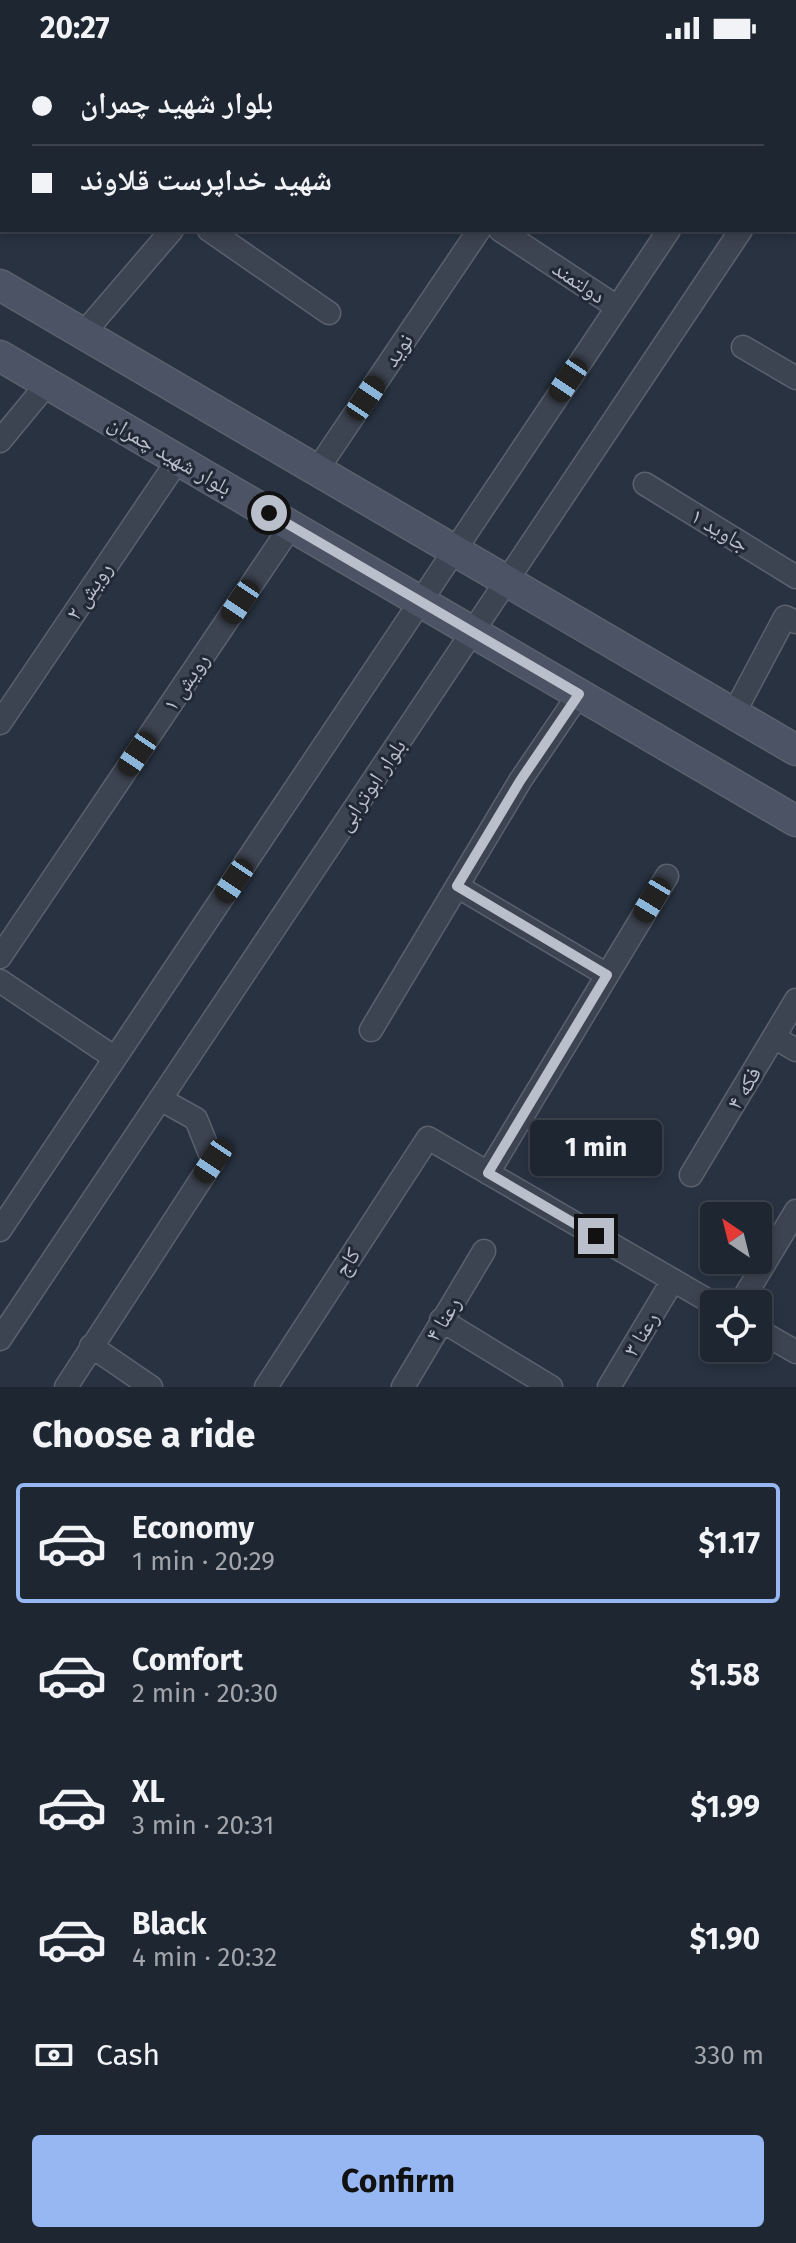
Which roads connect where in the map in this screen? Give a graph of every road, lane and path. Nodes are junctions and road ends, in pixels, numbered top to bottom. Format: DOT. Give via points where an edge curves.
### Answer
graph roads {
  1 [pos="170,232"];
  2 [pos="212,232"];
  3 [pos="478,232"];
  4 [pos="503,232"];
  5 [pos="668,232"];
  6 [pos="740,232"];
  7 [pos="0,285"];
  8 [pos="617,307"];
  9 [pos="329,313"];
  10 [pos="83,334"];
  11 [pos="743,347"];
  12 [pos="0,356"];
  13 [pos="796,378"];
  14 [pos="47,384"];
  15 [pos="0,441"];
  16 [pos="178,460"];
  17 [pos="317,470"];
  18 [pos="645,484"];
  19 [pos="291,526"];
  20 [pos="455,551"];
  21 [pos="796,577"];
  22 [pos="507,581"];
  23 [pos="420,601"];
  24 [pos="796,622"];
  25 [pos="473,632"];
  26 [pos="579,694"];
  27 [pos="734,713"];
  28 [pos="0,723"];
  29 [pos="796,750"];
  30 [pos="796,821"];
  31 [pos="667,876"];
  32 [pos="457,886"];
  33 [pos="0,957"];
  34 [pos="607,975"];
  35 [pos="0,981"];
  36 [pos="796,1000"];
  37 [pos="371,1030"];
  38 [pos="774,1037"];
  39 [pos="796,1050"];
  40 [pos="115,1058"];
  41 [pos="160,1099"];
  42 [pos="488,1173"];
  43 [pos="691,1175"];
  44 [pos="796,1211"];
  45 [pos="0,1230"];
  46 [pos="484,1251"];
  47 [pos="673,1280"];
  48 [pos="748,1290"];
  49 [pos="700,1296"];
  50 [pos="441,1320"];
  51 [pos="772,1338"];
  52 [pos="0,1339"];
  53 [pos="91,1346"];
  54 [pos="796,1352"];
  55 [pos="66,1387"];
  56 [pos="151,1387"];
  57 [pos="266,1387"];
  58 [pos="403,1387"];
  59 [pos="551,1387"];
  60 [pos="609,1387"];
  1 -- 10 [label="street"];
  2 -- 9 [label="street"];
  3 -- 17 [label="street, نوید"];
  4 -- 8 [label="street, دولتمند"];
  5 -- 8 [label="street"];
  6 -- 22 [label="street, بلوار ابوترابی"];
  7 -- 10 [label="main road"];
  8 -- 20 [label="street"];
  10 -- 17 [label="main road"];
  11 -- 13 [label="street"];
  12 -- 14 [label="main road, بلوار شهید چمران"];
  14 -- 15 [label="street"];
  14 -- 16 [label="main road, بلوار شهید چمران"];
  16 -- 19 [label="main road, بلوار شهید چمران"];
  16 -- 28 [label="street, رویش ۲"];
  17 -- 20 [label="main road"];
  18 -- 21 [label="street, جاوید ۱"];
  19 -- 23 [label="main road, بلوار شهید چمران"];
  19 -- 33 [label="street, رویش ۱"];
  20 -- 22 [label="main road"];
  20 -- 23 [label="street"];
  22 -- 25 [label="street, بلوار ابوترابی"];
  22 -- 27 [label="main road"];
  23 -- 25 [label="main road, بلوار شهید چمران"];
  23 -- 40 [label="street"];
  24 -- 27 [label="street" via="785,617"];
  25 -- 26 [label="main road, بلوار شهید چمران"];
  25 -- 41 [label="street, بلوار ابوترابی"];
  26 -- 30 [label="main road, بلوار شهید چمران"];
  26 -- 32 [label="street"];
  27 -- 29 [label="main road"];
  31 -- 34 [label="street"];
  32 -- 34 [label="street"];
  32 -- 37 [label="street"];
  34 -- 42 [label="street"];
  35 -- 40 [label="street"];
  36 -- 38 [label="street, فکه ۴"];
  38 -- 39 [label="street"];
  38 -- 43 [label="street, فکه ۴"];
  40 -- 45 [label="street"];
  41 -- 52 [label="street, بلوار ابوترابی"];
  41 -- 53 [label="street" via="196,1119 213,1161"];
  42 -- 47 [label="street"];
  42 -- 57 [label="street, کاج" via="428,1138"];
  44 -- 48 [label="street"];
  46 -- 50 [label="street, رعنا ۴"];
  47 -- 49 [label="street"];
  47 -- 60 [label="street, رعنا ۳"];
  50 -- 58 [label="street, رعنا ۴"];
  50 -- 59 [label="street"];
  51 -- 54 [label="street"];
  53 -- 55 [label="street"];
  53 -- 56 [label="street"];
}
